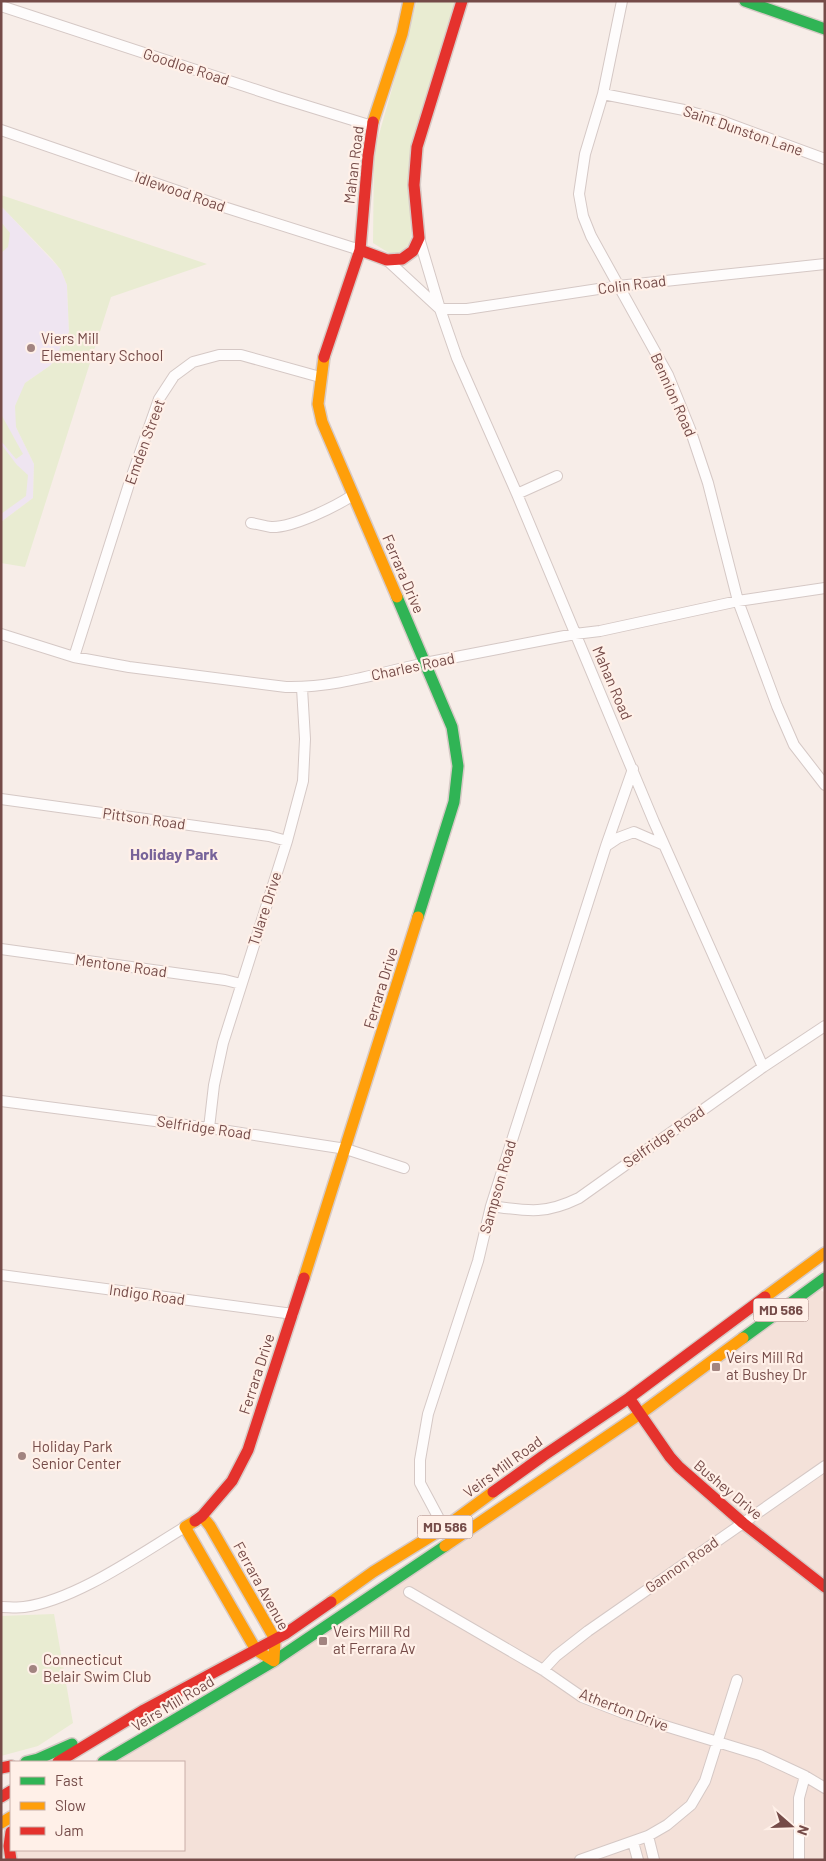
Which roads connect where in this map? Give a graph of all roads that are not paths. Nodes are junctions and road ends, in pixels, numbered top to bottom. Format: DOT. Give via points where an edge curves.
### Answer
graph roads {
  1 [pos="409,1"];
  2 [pos="462,1"];
  3 [pos="622,1"];
  4 [pos="745,1"];
  5 [pos="4,7"];
  6 [pos="825,29"];
  7 [pos="603,94"];
  8 [pos="372,126"];
  9 [pos="1,130"];
  10 [pos="825,159"];
  11 [pos="419,238"];
  12 [pos="360,250"];
  13 [pos="387,260"];
  14 [pos="825,264"];
  15 [pos="618,286"];
  16 [pos="440,309"];
  17 [pos="320,377"];
  18 [pos="558,476"];
  19 [pos="517,494"];
  20 [pos="353,496"];
  21 [pos="251,523"];
  22 [pos="825,588"];
  23 [pos="738,601"];
  24 [pos="1,634"];
  25 [pos="575,634"];
  26 [pos="74,656"];
  27 [pos="424,664"];
  28 [pos="302,688"];
  29 [pos="633,769"];
  30 [pos="825,785"];
  31 [pos="1,799"];
  32 [pos="287,841"];
  33 [pos="664,845"];
  34 [pos="606,846"];
  35 [pos="1,949"];
  36 [pos="241,984"];
  37 [pos="825,1026"];
  38 [pos="763,1067"];
  39 [pos="1,1101"];
  40 [pos="209,1128"];
  41 [pos="346,1149"];
  42 [pos="404,1168"];
  43 [pos="491,1206"];
  44 [pos="825,1253"];
  45 [pos="1,1275"];
  46 [pos="825,1278"];
  47 [pos="293,1314"];
  48 [pos="629,1398"];
  49 [pos="640,1414"];
  50 [pos="825,1466"];
  51 [pos="202,1516"];
  52 [pos="743,1522"];
  53 [pos="185,1527"];
  54 [pos="444,1528"];
  55 [pos="825,1587"];
  56 [pos="409,1592"];
  57 [pos="1,1607"];
  58 [pos="275,1639"];
  59 [pos="256,1650"];
  60 [pos="274,1661"];
  61 [pos="543,1670"];
  62 [pos="737,1680"];
  63 [pos="144,1710"];
  64 [pos="718,1742"];
  65 [pos="30,1761"];
  66 [pos="60,1761"];
  67 [pos="105,1761"];
  68 [pos="805,1776"];
  69 [pos="825,1788"];
  70 [pos="648,1836"];
  71 [pos="10,1838"];
  72 [pos="633,1842"];
  73 [pos="11,1860"];
  74 [pos="580,1860"];
  75 [pos="638,1860"];
  76 [pos="654,1860"];
  77 [pos="799,1860"];
  1 -- 8 [label="street, Mahan Road" via="402,34"];
  2 -- 11 [label="street, Mahan Road" via="417,147 414,185"];
  3 -- 7 [label="street, Bennion Road"];
  4 -- 6 [label="street"];
  5 -- 8 [label="street, Goodloe Road"];
  7 -- 10 [label="street, Saint Dunston Lane" via="708,117"];
  7 -- 15 [label="street, Bennion Road" via="585,154 579,194 590,236"];
  8 -- 12 [label="street, Mahan Road"];
  9 -- 12 [label="street, Idlewood Road"];
  11 -- 13 [label="street" via="413,251 402,259"];
  11 -- 16 [label="street, Mahan Road"];
  12 -- 13 [label="street, Mahan Road"];
  12 -- 17 [label="street, Ferrara Drive"];
  13 -- 16 [label="street, Mahan Road"];
  14 -- 15 [label="street, Colin Road"];
  15 -- 16 [label="street, Colin Road" via="467,309"];
  15 -- 23 [label="street, Bennion Road" via="668,375 690,429 708,483"];
  16 -- 19 [label="street, Mahan Road" via="457,358"];
  17 -- 20 [label="street, Ferrara Drive" via="318,404 322,422"];
  17 -- 26 [label="street, Emden Street" via="241,355 219,355 193,362 174,376 159,399"];
  18 -- 19 [label="street"];
  19 -- 25 [label="street, Mahan Road"];
  20 -- 21 [label="street" via="339,505 288,525 271,527"];
  20 -- 27 [label="street, Ferrara Drive"];
  22 -- 23 [label="street, Charles Road"];
  23 -- 25 [label="street, Charles Road"];
  23 -- 30 [label="street, Bennion Road" via="794,744"];
  24 -- 26 [label="street, Charles Road"];
  25 -- 27 [label="street, Charles Road"];
  25 -- 29 [label="street, Mahan Road"];
  26 -- 28 [label="street, Charles Road" via="129,667"];
  27 -- 28 [label="street, Charles Road"];
  27 -- 41 [label="street, Ferrara Drive" via="452,727 458,766 454,802"];
  28 -- 32 [label="street, Tulare Drive" via="303,781"];
  29 -- 33 [label="street, Mahan Road"];
  29 -- 34 [label="street, Sampson Road"];
  31 -- 32 [label="street, Pittson Road"];
  32 -- 36 [label="street, Tulare Drive"];
  33 -- 34 [label="street" via="634,832"];
  33 -- 38 [label="street, Mahan Road"];
  34 -- 43 [label="street, Sampson Road"];
  35 -- 36 [label="street, Mentone Road"];
  36 -- 40 [label="street, Tulare Drive" via="223,1043"];
  37 -- 38 [label="street, Selfridge Road"];
  38 -- 43 [label="street, Selfridge Road" via="579,1198 561,1207 530,1212"];
  39 -- 40 [label="street, Selfridge Road"];
  40 -- 41 [label="street, Selfridge Road"];
  41 -- 42 [label="street, Selfridge Road"];
  41 -- 47 [label="street, Ferrara Drive"];
  43 -- 54 [label="street, Sampson Road" via="478,1261 428,1414 420,1460 420,1483"];
  44 -- 48 [label="street, Veirs Mill Road / MD 586"];
  45 -- 47 [label="street, Indigo Road"];
  46 -- 49 [label="street, Veirs Mill Road / MD 586"];
  47 -- 51 [label="street, Ferrara Drive" via="248,1450 232,1481"];
  48 -- 49 [label="street, Bushey Drive"];
  48 -- 54 [label="street, Veirs Mill Road / MD 586"];
  49 -- 52 [label="street, Bushey Drive" via="679,1467"];
  49 -- 60 [label="street, Veirs Mill Road / MD 586"];
  50 -- 52 [label="street, Gannon Road"];
  51 -- 53 [label="street, Ferrara Drive"];
  51 -- 58 [label="street, Ferrara Avenue"];
  52 -- 55 [label="street, Bushey Drive"];
  52 -- 61 [label="street, Gannon Road" via="588,1631"];
  53 -- 57 [label="street, Ferrara Drive" via="58,1599 23,1608"];
  53 -- 59 [label="street"];
  54 -- 58 [label="street, Veirs Mill Road / MD 586"];
  56 -- 61 [label="street, Atherton Drive"];
  58 -- 59 [label="street, Veirs Mill Road / MD 586"];
  58 -- 60 [label="street, Ferrara Avenue"];
  59 -- 60 [label="street"];
  59 -- 63 [label="street, Veirs Mill Road / MD 586"];
  60 -- 67 [label="street, Veirs Mill Road / MD 586"];
  61 -- 64 [label="street, Atherton Drive" via="582,1697"];
  62 -- 64 [label="street"];
  63 -- 65 [label="street"];
  63 -- 66 [label="street, Veirs Mill Road / MD 586"];
  64 -- 68 [label="street, Atherton Drive" via="760,1755"];
  64 -- 70 [label="street" via="705,1781 691,1805"];
  68 -- 69 [label="street, Atherton Drive"];
  68 -- 77 [label="street" via="799,1798"];
  70 -- 72 [label="street"];
  70 -- 76 [label="street"];
  71 -- 73 [label="street"];
  72 -- 74 [label="street"];
  72 -- 75 [label="street"];
}
